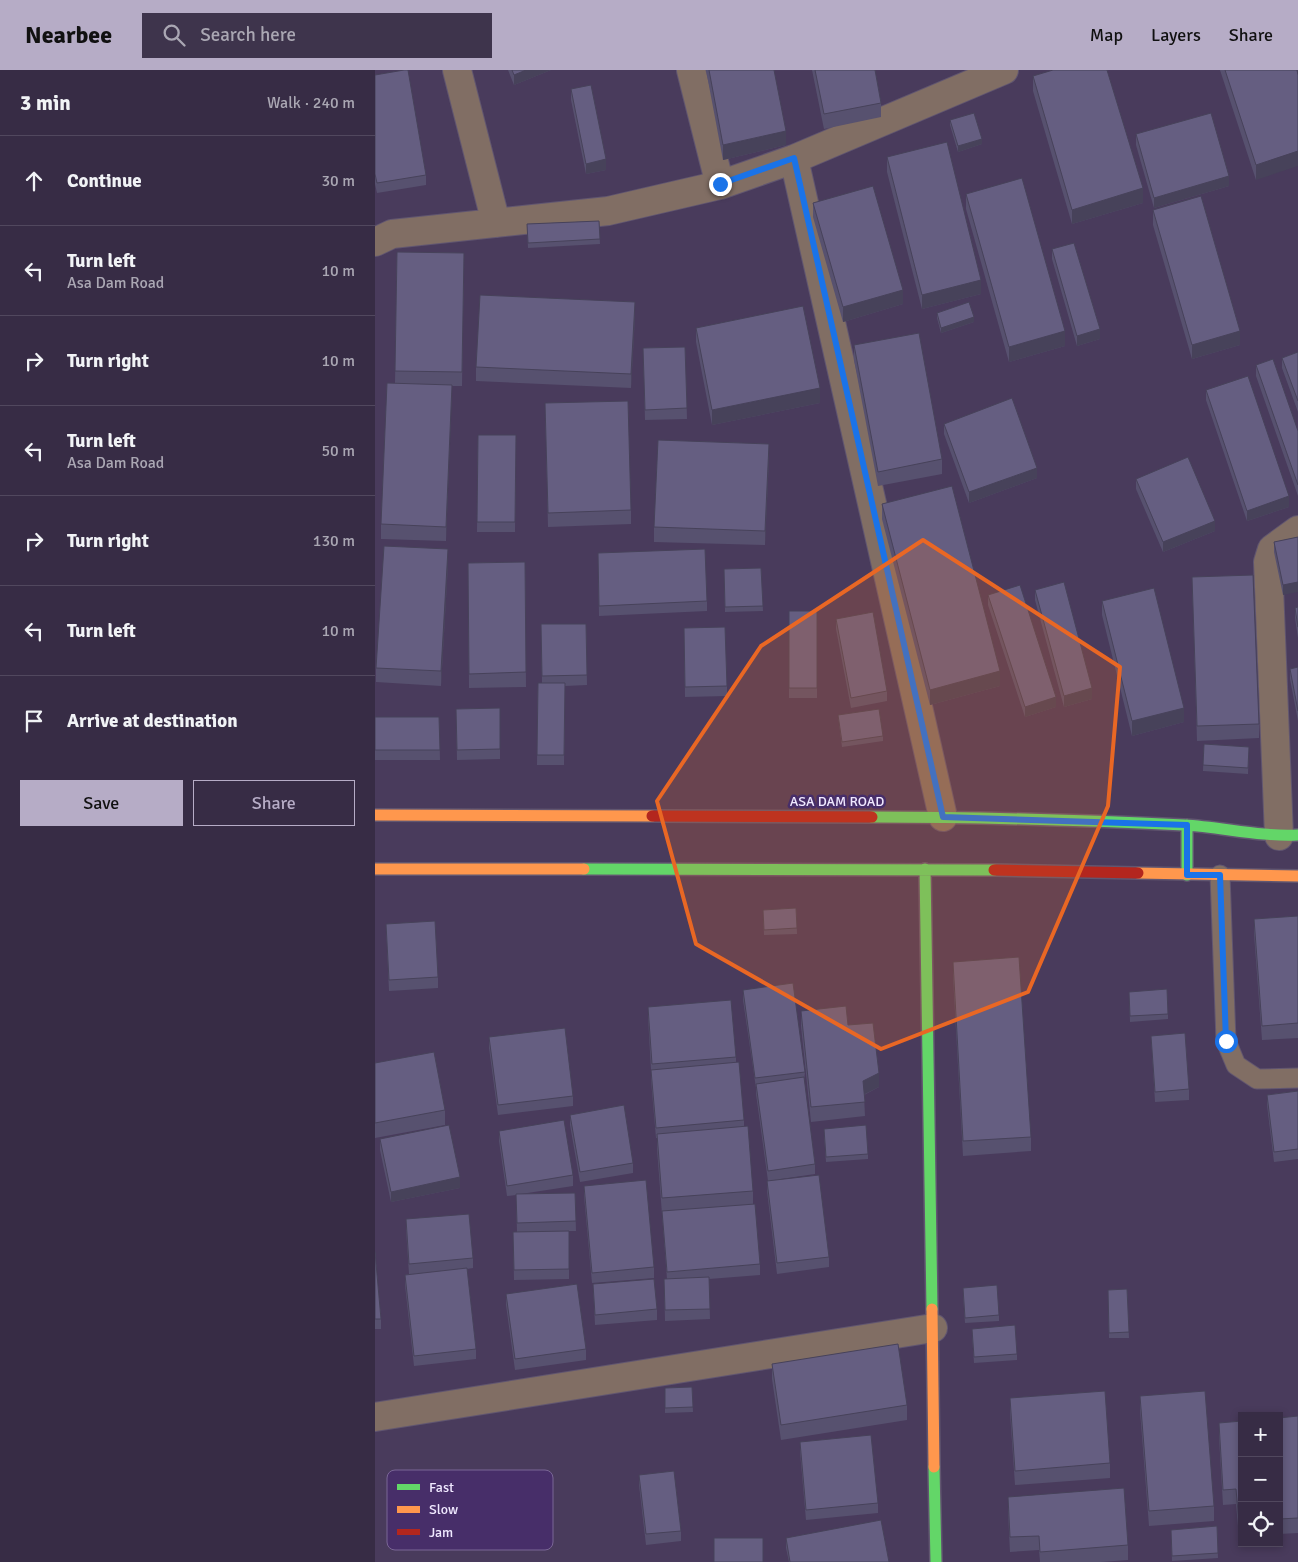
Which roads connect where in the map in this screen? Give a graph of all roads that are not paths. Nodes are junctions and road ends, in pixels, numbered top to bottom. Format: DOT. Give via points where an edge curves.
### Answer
graph roads {
  1 [pos="457,70"];
  2 [pos="691,70"];
  3 [pos="1005,70"];
  4 [pos="794,158"];
  5 [pos="720,184"];
  6 [pos="496,223"];
  7 [pos="375,242"];
  8 [pos="1298,530"];
  9 [pos="375,815"];
  10 [pos="943,817"];
  11 [pos="1187,825"];
  12 [pos="1289,835"];
  13 [pos="375,869"];
  14 [pos="925,869"];
  15 [pos="1187,875"];
  16 [pos="1220,875"];
  17 [pos="1298,876"];
  18 [pos="1298,1078"];
  19 [pos="933,1328"];
  20 [pos="375,1417"];
  21 [pos="936,1562"];
  1 -- 6 [label="street"];
  2 -- 5 [label="street"];
  3 -- 4 [label="street"];
  4 -- 5 [label="street"];
  4 -- 10 [label="street"];
  5 -- 6 [label="street" via="608,211"];
  6 -- 7 [label="street" via="392,234"];
  8 -- 12 [label="street" via="1272,549 1268,562"];
  9 -- 10 [label="main road, ASA DAM ROAD"];
  10 -- 11 [label="main road, ASA DAM ROAD"];
  11 -- 12 [label="main road, ASA DAM ROAD"];
  11 -- 15 [label="main road"];
  13 -- 14 [label="main road"];
  14 -- 15 [label="main road"];
  14 -- 19 [label="main road"];
  15 -- 16 [label="main road"];
  16 -- 17 [label="main road"];
  16 -- 18 [label="lane" via="1226,1041 1237,1065 1257,1079"];
  19 -- 20 [label="street"];
  19 -- 21 [label="main road"];
}
